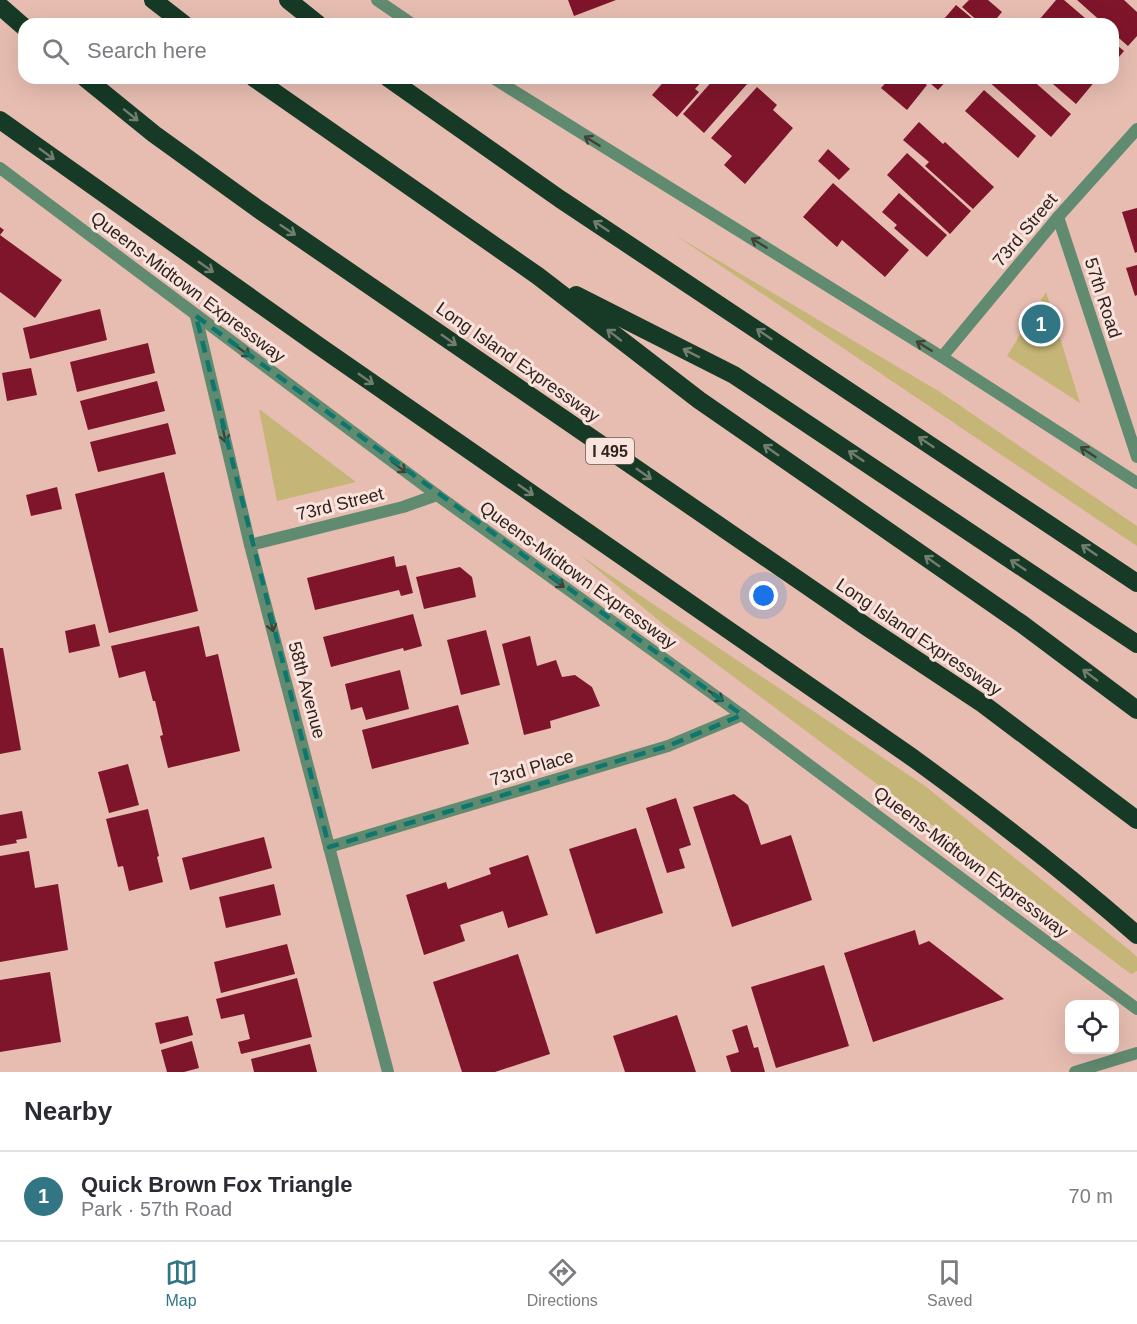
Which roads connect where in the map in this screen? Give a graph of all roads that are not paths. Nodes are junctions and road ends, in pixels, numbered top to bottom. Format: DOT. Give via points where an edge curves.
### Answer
graph roads {
  1 [pos="153,0"];
  2 [pos="288,0"];
  3 [pos="377,0"];
  4 [pos="0,6"];
  5 [pos="176,18"];
  6 [pos="310,18"];
  7 [pos="403,18"];
  8 [pos="18,22"];
  9 [pos="93,84"];
  10 [pos="263,84"];
  11 [pos="397,84"];
  12 [pos="504,84"];
  13 [pos="0,120"];
  14 [pos="1137,129"];
  15 [pos="0,168"];
  16 [pos="1058,218"];
  17 [pos="538,276"];
  18 [pos="196,316"];
  19 [pos="942,357"];
  20 [pos="1137,457"];
  21 [pos="1137,483"];
  22 [pos="437,495"];
  23 [pos="250,545"];
  24 [pos="1137,582"];
  25 [pos="1137,644"];
  26 [pos="1137,710"];
  27 [pos="742,715"];
  28 [pos="1137,820"];
  29 [pos="329,847"];
  30 [pos="1137,935"];
  31 [pos="1137,1009"];
  32 [pos="1137,1053"];
  33 [pos="388,1072"];
  34 [pos="1075,1072"];
  1 -- 5 [label="highway"];
  2 -- 6 [label="highway"];
  3 -- 7 [label="street"];
  4 -- 8 [label="highway"];
  9 -- 28 [label="highway, Long Island Expressway / I 495, one-way" via="154,134 258,209 983,704"];
  10 -- 17 [label="highway"];
  24 -- 11 [label="highway, one-way" via="560,199"];
  19 -- 12 [label="street, one-way"];
  13 -- 30 [label="highway, one-way" via="913,758 994,817"];
  14 -- 16 [label="street, 73rd Street"];
  15 -- 18 [label="street, Queens-Midtown Expressway"];
  16 -- 19 [label="street, 73rd Street"];
  16 -- 20 [label="street, 57th Road"];
  25 -- 17 [label="highway, one-way" via="734,375"];
  26 -- 17 [label="highway, one-way" via="1003,610 699,400"];
  18 -- 22 [label="street, Queens-Midtown Expressway, one-way"];
  18 -- 23 [label="street, 58th Avenue, one-way"];
  21 -- 19 [label="street, one-way"];
  22 -- 23 [label="street, 73rd Street"];
  22 -- 27 [label="street, Queens-Midtown Expressway, one-way"];
  23 -- 29 [label="street, 58th Avenue, one-way"];
  27 -- 29 [label="street, 73rd Place" via="668,746"];
  27 -- 31 [label="street, Queens-Midtown Expressway"];
  29 -- 33 [label="street, 58th Avenue"];
  32 -- 34 [label="street"];
}
